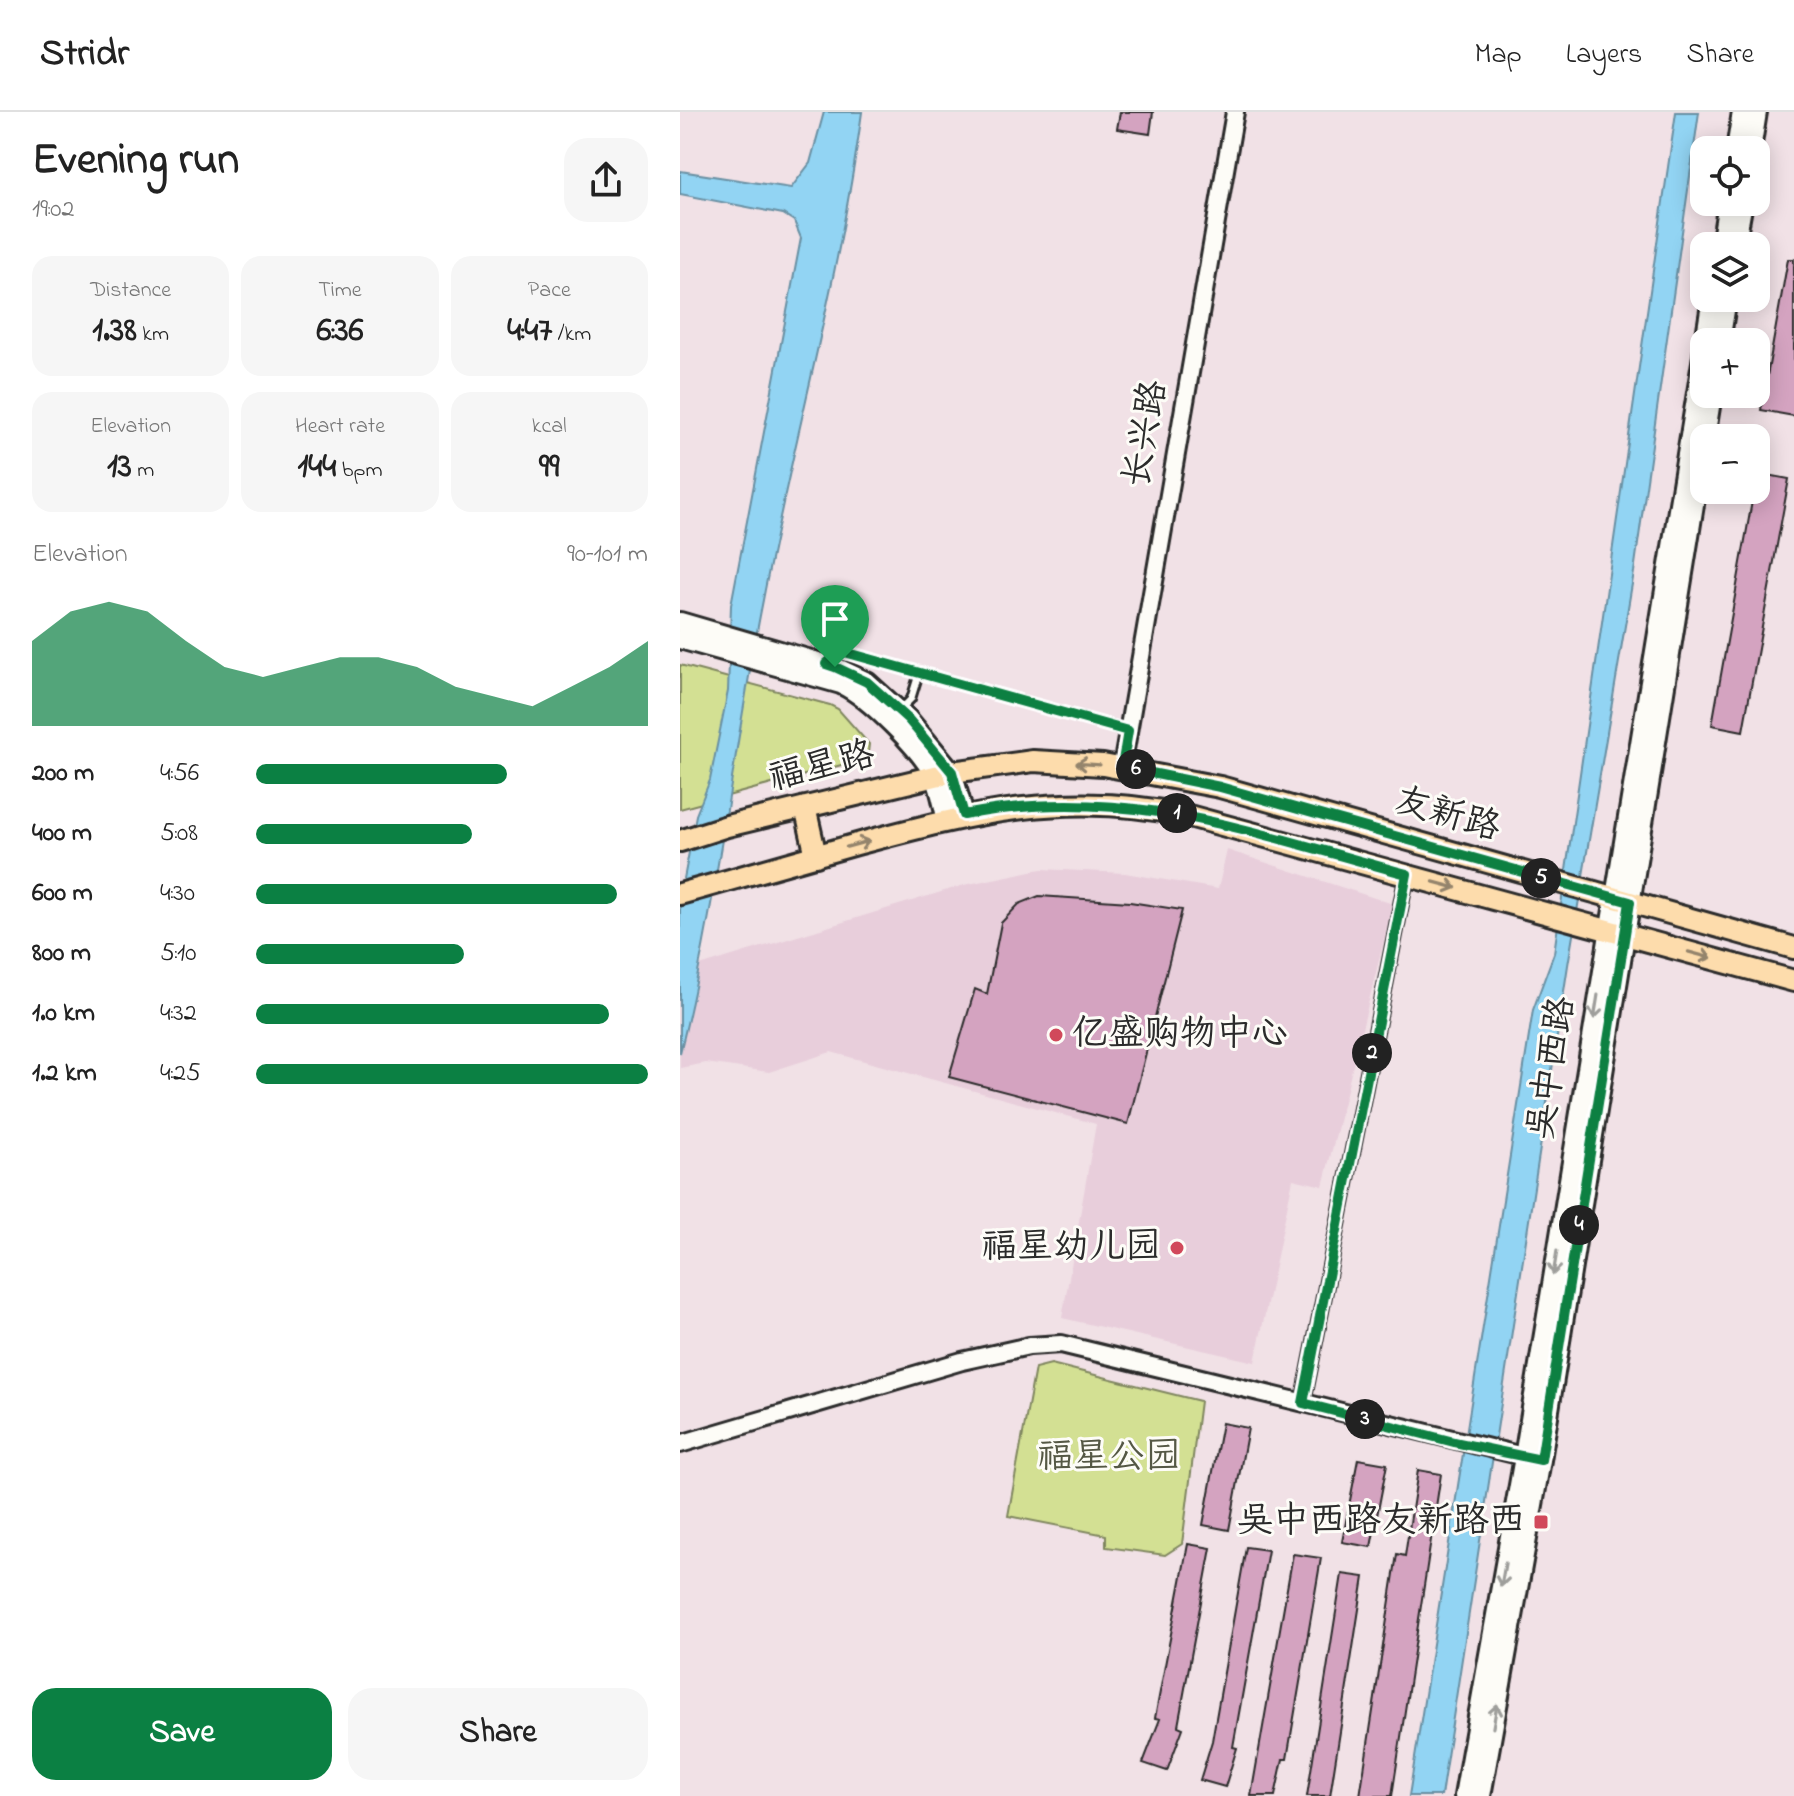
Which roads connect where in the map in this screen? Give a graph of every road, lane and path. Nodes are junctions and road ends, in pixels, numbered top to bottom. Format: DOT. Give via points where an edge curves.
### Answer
graph roads {
  1 [pos="1235,112"];
  2 [pos="1742,112"];
  3 [pos="1757,112"];
  4 [pos="1738,136"];
  5 [pos="1753,136"];
  6 [pos="1695,408"];
  7 [pos="1693,504"];
  8 [pos="680,622"];
  9 [pos="680,639"];
  10 [pos="714,640"];
  11 [pos="759,652"];
  12 [pos="826,664"];
  13 [pos="919,673"];
  14 [pos="900,711"];
  15 [pos="1128,731"];
  16 [pos="1122,767"];
  17 [pos="943,774"];
  18 [pos="1220,787"];
  19 [pos="805,807"];
  20 [pos="955,818"];
  21 [pos="682,841"];
  22 [pos="816,856"];
  23 [pos="1407,874"];
  24 [pos="680,894"];
  25 [pos="1623,900"];
  26 [pos="1616,932"];
  27 [pos="1794,948"];
  28 [pos="1794,981"];
  29 [pos="1303,1403"];
  30 [pos="680,1444"];
  31 [pos="1533,1458"];
  32 [pos="1475,1795"];
  1 -- 15 [label="street, 长兴路"];
  2 -- 4 [label="main road"];
  3 -- 5 [label="main road"];
  6 -- 25 [label="main road, 吴中西路"];
  7 -- 25 [label="main road, 吴中西路"];
  8 -- 10 [label="main road"];
  9 -- 10 [label="main road"];
  10 -- 11 [label="main road"];
  11 -- 12 [label="main road"];
  11 -- 17 [label="main road" via="858,693"];
  12 -- 13 [label="lane" via="841,651"];
  12 -- 14 [label="main road" via="867,682"];
  13 -- 14 [label="lane" via="911,699"];
  13 -- 15 [label="lane"];
  14 -- 17 [label="main road"];
  15 -- 16 [label="street, 长兴路"];
  16 -- 17 [label="main road, 福星路, one-way" via="1033,761"];
  16 -- 18 [label="main road, 福星路"];
  17 -- 19 [label="main road, 福星路"];
  17 -- 20 [label="main road"];
  18 -- 25 [label="main road, 友新路"];
  19 -- 21 [label="main road, 福星路"];
  19 -- 22 [label="main road"];
  22 -- 20 [label="main road, one-way"];
  20 -- 23 [label="main road, 友新路" via="1041,804 1091,803 1176,813"];
  22 -- 24 [label="main road"];
  23 -- 26 [label="main road, 友新路, one-way"];
  23 -- 29 [label="street"];
  25 -- 26 [label="main road, 吴中西路"];
  25 -- 27 [label="main road, 友新路"];
  26 -- 28 [label="main road, 友新路, one-way"];
  26 -- 31 [label="main road, 吴中西路"];
  29 -- 30 [label="street" via="1061,1344 1029,1346"];
  29 -- 31 [label="street"];
  31 -- 32 [label="main road, 吴中西路"];
}
